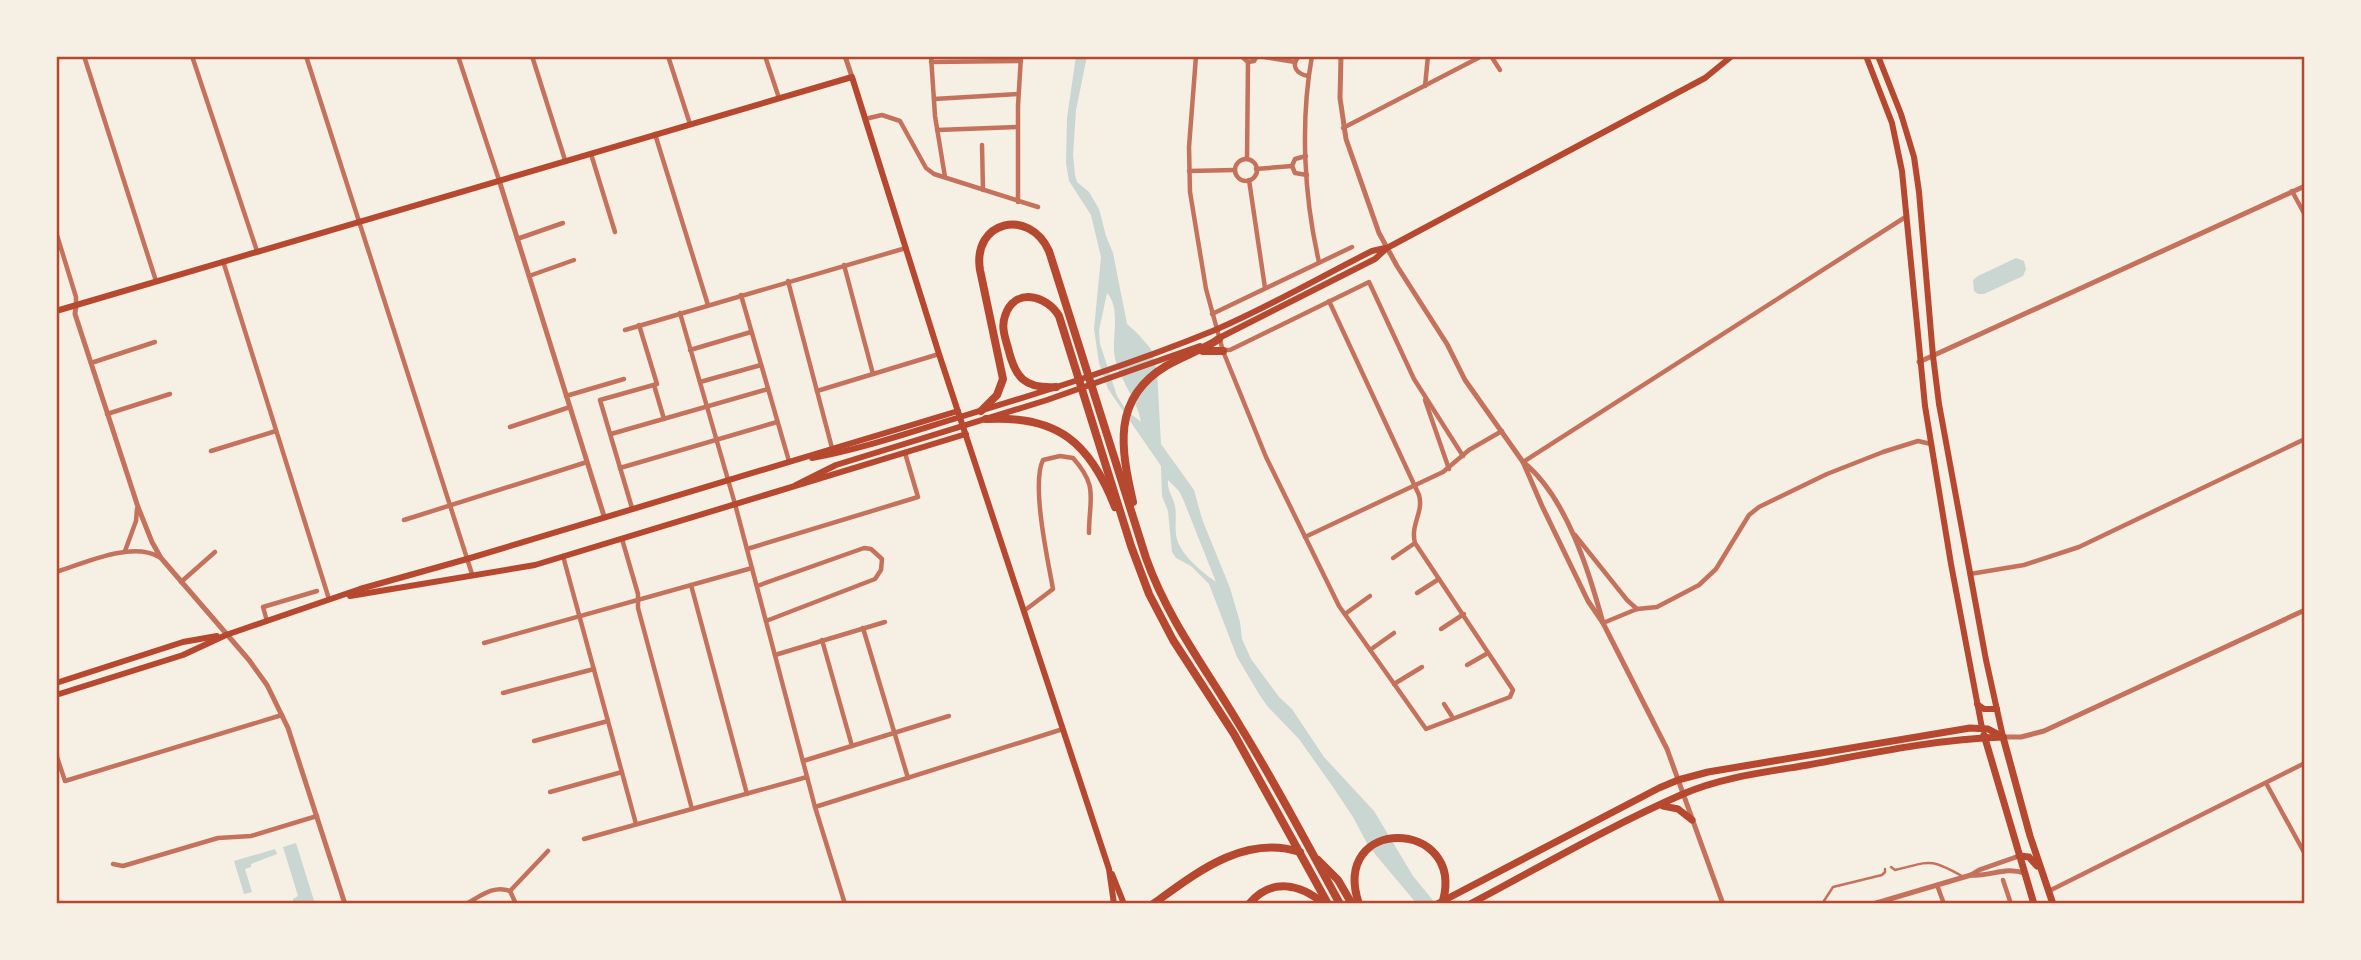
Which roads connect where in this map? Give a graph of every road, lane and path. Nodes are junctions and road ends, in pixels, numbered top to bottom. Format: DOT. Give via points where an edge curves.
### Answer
graph roads {
  1 [pos="84,56"];
  2 [pos="192,56"];
  3 [pos="306,56"];
  4 [pos="458,56"];
  5 [pos="532,56"];
  6 [pos="668,56"];
  7 [pos="765,56"];
  8 [pos="845,56"];
  9 [pos="1196,56"];
  10 [pos="1241,56"];
  11 [pos="1258,56"];
  12 [pos="1299,56"];
  13 [pos="1312,56"];
  14 [pos="1341,56"];
  15 [pos="1428,56"];
  16 [pos="1482,56"];
  17 [pos="1491,56"];
  18 [pos="1732,56"];
  19 [pos="1866,56"];
  20 [pos="1878,56"];
  21 [pos="1021,58"];
  22 [pos="931,59"];
  23 [pos="1248,62"];
  24 [pos="1295,62"];
  25 [pos="1500,70"];
  26 [pos="1308,76"];
  27 [pos="852,77"];
  28 [pos="1425,86"];
  29 [pos="1018,94"];
  30 [pos="779,98"];
  31 [pos="934,99"];
  32 [pos="865,118"];
  33 [pos="690,124"];
  34 [pos="1017,127"];
  35 [pos="1343,128"];
  36 [pos="937,131"];
  37 [pos="655,134"];
  38 [pos="982,145"];
  39 [pos="591,153"];
  40 [pos="1306,156"];
  41 [pos="1247,159"];
  42 [pos="565,160"];
  43 [pos="1292,166"];
  44 [pos="1256,169"];
  45 [pos="1235,170"];
  46 [pos="1189,171"];
  47 [pos="1307,175"];
  48 [pos="945,177"];
  49 [pos="499,180"];
  50 [pos="1249,180"];
  51 [pos="2305,186"];
  52 [pos="983,190"];
  53 [pos="2292,191"];
  54 [pos="1018,202"];
  55 [pos="1038,208"];
  56 [pos="2305,215"];
  57 [pos="1908,216"];
  58 [pos="359,221"];
  59 [pos="563,223"];
  60 [pos="56,232"];
  61 [pos="615,232"];
  62 [pos="517,239"];
  63 [pos="1352,247"];
  64 [pos="906,248"];
  65 [pos="1387,248"];
  66 [pos="257,251"];
  67 [pos="574,260"];
  68 [pos="223,261"];
  69 [pos="1319,262"];
  70 [pos="844,265"];
  71 [pos="528,276"];
  72 [pos="156,281"];
  73 [pos="788,281"];
  74 [pos="1265,288"];
  75 [pos="741,295"];
  76 [pos="1329,301"];
  77 [pos="76,305"];
  78 [pos="708,305"];
  79 [pos="56,311"];
  80 [pos="680,313"];
  81 [pos="1212,314"];
  82 [pos="639,325"];
  83 [pos="1216,329"];
  84 [pos="625,330"];
  85 [pos="751,332"];
  86 [pos="1219,339"];
  87 [pos="155,342"];
  88 [pos="690,350"];
  89 [pos="1223,351"];
  90 [pos="1196,352"];
  91 [pos="939,354"];
  92 [pos="1933,356"];
  93 [pos="1175,358"];
  94 [pos="1919,362"];
  95 [pos="91,363"];
  96 [pos="761,365"];
  97 [pos="1080,365"];
  98 [pos="873,374"];
  99 [pos="624,379"];
  100 [pos="700,382"];
  101 [pos="655,384"];
  102 [pos="1056,387"];
  103 [pos="768,389"];
  104 [pos="817,391"];
  105 [pos="170,394"];
  106 [pos="1090,395"];
  107 [pos="566,396"];
  108 [pos="1424,397"];
  109 [pos="570,407"];
  110 [pos="707,407"];
  111 [pos="981,411"];
  112 [pos="959,412"];
  113 [pos="107,414"];
  114 [pos="664,419"];
  115 [pos="986,419"];
  116 [pos="777,422"];
  117 [pos="510,427"];
  118 [pos="276,431"];
  119 [pos="1502,431"];
  120 [pos="966,433"];
  121 [pos="610,434"];
  122 [pos="2305,439"];
  123 [pos="716,440"];
  124 [pos="1931,444"];
  125 [pos="832,448"];
  126 [pos="211,451"];
  127 [pos="905,453"];
  128 [pos="1463,456"];
  129 [pos="1948,456"];
  130 [pos="789,461"];
  131 [pos="587,462"];
  132 [pos="1523,462"];
  133 [pos="620,468"];
  134 [pos="1449,468"];
  135 [pos="728,480"];
  136 [pos="796,485"];
  137 [pos="1416,486"];
  138 [pos="735,504"];
  139 [pos="1557,505"];
  140 [pos="450,506"];
  141 [pos="1542,506"];
  142 [pos="138,507"];
  143 [pos="632,508"];
  144 [pos="604,516"];
  145 [pos="404,520"];
  146 [pos="1571,531"];
  147 [pos="1089,533"];
  148 [pos="1306,537"];
  149 [pos="622,538"];
  150 [pos="1139,539"];
  151 [pos="1415,542"];
  152 [pos="1131,545"];
  153 [pos="747,549"];
  154 [pos="124,552"];
  155 [pos="215,552"];
  156 [pos="563,556"];
  157 [pos="161,558"];
  158 [pos="1393,558"];
  159 [pos="467,559"];
  160 [pos="752,568"];
  161 [pos="56,572"];
  162 [pos="1970,574"];
  163 [pos="472,575"];
  164 [pos="1439,579"];
  165 [pos="181,582"];
  166 [pos="691,585"];
  167 [pos="757,586"];
  168 [pos="317,591"];
  169 [pos="1417,593"];
  170 [pos="1370,596"];
  171 [pos="338,597"];
  172 [pos="329,600"];
  173 [pos="638,600"];
  174 [pos="1637,609"];
  175 [pos="2305,610"];
  176 [pos="1024,611"];
  177 [pos="1345,614"];
  178 [pos="1464,614"];
  179 [pos="580,617"];
  180 [pos="267,621"];
  181 [pos="766,621"];
  182 [pos="885,622"];
  183 [pos="1603,623"];
  184 [pos="863,628"];
  185 [pos="1441,629"];
  186 [pos="1394,633"];
  187 [pos="226,635"];
  188 [pos="822,640"];
  189 [pos="484,643"];
  190 [pos="1370,650"];
  191 [pos="1488,653"];
  192 [pos="775,655"];
  193 [pos="1467,665"];
  194 [pos="1422,667"];
  195 [pos="594,669"];
  196 [pos="56,683"];
  197 [pos="1394,684"];
  198 [pos="503,693"];
  199 [pos="56,695"];
  200 [pos="1444,704"];
  201 [pos="1977,704"];
  202 [pos="1997,709"];
  203 [pos="282,715"];
  204 [pos="949,716"];
  205 [pos="1453,718"];
  206 [pos="608,721"];
  207 [pos="1982,728"];
  208 [pos="1063,729"];
  209 [pos="894,733"];
  210 [pos="1984,737"];
  211 [pos="2003,737"];
  212 [pos="534,741"];
  213 [pos="852,746"];
  214 [pos="56,754"];
  215 [pos="803,761"];
  216 [pos="2305,763"];
  217 [pos="622,772"];
  218 [pos="807,777"];
  219 [pos="908,778"];
  220 [pos="1678,780"];
  221 [pos="2266,783"];
  222 [pos="550,792"];
  223 [pos="747,794"];
  224 [pos="1683,794"];
  225 [pos="1659,806"];
  226 [pos="815,807"];
  227 [pos="692,809"];
  228 [pos="317,816"];
  229 [pos="1692,820"];
  230 [pos="636,824"];
  231 [pos="584,839"];
  232 [pos="548,851"];
  233 [pos="2305,854"];
  234 [pos="2018,856"];
  235 [pos="113,863"];
  236 [pos="1891,867"];
  237 [pos="1109,869"];
  238 [pos="1885,869"];
  239 [pos="2024,873"];
  240 [pos="1968,876"];
  241 [pos="2043,876"];
  242 [pos="2003,880"];
  243 [pos="1937,885"];
  244 [pos="510,891"];
  245 [pos="2048,891"];
  246 [pos="1440,902"];
  247 [pos="1884,902"];
  248 [pos="1153,903"];
  249 [pos="345,904"];
  250 [pos="466,904"];
  251 [pos="516,904"];
  252 [pos="845,904"];
  253 [pos="1114,904"];
  254 [pos="1124,904"];
  255 [pos="1249,904"];
  256 [pos="1326,904"];
  257 [pos="1339,904"];
  258 [pos="1352,904"];
  259 [pos="1359,904"];
  260 [pos="1470,904"];
  261 [pos="1723,904"];
  262 [pos="1822,904"];
  263 [pos="1872,904"];
  264 [pos="1944,904"];
  265 [pos="2011,904"];
  266 [pos="2034,904"];
  267 [pos="2053,904"];
  1 -- 72 [label="street"];
  2 -- 66 [label="street"];
  3 -- 58 [label="street"];
  4 -- 49 [label="street"];
  5 -- 42 [label="street"];
  6 -- 33 [label="street"];
  7 -- 30 [label="street"];
  8 -- 27 [label="street"];
  9 -- 46 [label="street"];
  10 -- 23 [label="street"];
  11 -- 23 [label="street"];
  11 -- 24 [label="street"];
  12 -- 24 [label="street"];
  13 -- 26 [label="street"];
  14 -- 35 [label="street"];
  15 -- 28 [label="street"];
  16 -- 28 [label="street"];
  17 -- 25 [label="street"];
  18 -- 65 [label="main road" via="1705,78"];
  19 -- 57 [label="main road" via="1896,138"];
  20 -- 92 [label="main road" via="1913,157"];
  21 -- 22 [label="street"];
  21 -- 29 [label="street"];
  22 -- 31 [label="street"];
  23 -- 41 [label="street"];
  24 -- 26 [label="street" via="1299,73"];
  26 -- 40 [label="street"];
  27 -- 30 [label="main road"];
  27 -- 32 [label="main road"];
  28 -- 35 [label="street"];
  29 -- 31 [label="street"];
  29 -- 34 [label="street"];
  30 -- 33 [label="main road"];
  31 -- 36 [label="street"];
  32 -- 48 [label="street" via="895,118 926,168"];
  32 -- 64 [label="main road"];
  33 -- 37 [label="main road"];
  34 -- 36 [label="street"];
  34 -- 54 [label="street"];
  35 -- 65 [label="street"];
  36 -- 48 [label="street"];
  37 -- 39 [label="main road"];
  37 -- 78 [label="street"];
  38 -- 52 [label="street"];
  39 -- 42 [label="main road"];
  39 -- 61 [label="street"];
  40 -- 43 [label="street" via="1295,159"];
  40 -- 47 [label="street"];
  41 -- 44 [label="street"];
  41 -- 45 [label="street" via="1237,163"];
  42 -- 49 [label="main road"];
  43 -- 44 [label="street"];
  43 -- 47 [label="street" via="1295,173"];
  44 -- 50 [label="street"];
  45 -- 46 [label="street"];
  45 -- 50 [label="street" via="1240,178"];
  46 -- 81 [label="street"];
  47 -- 69 [label="street"];
  48 -- 52 [label="street"];
  49 -- 58 [label="main road"];
  49 -- 62 [label="street"];
  50 -- 74 [label="street"];
  51 -- 53 [label="street"];
  52 -- 54 [label="street"];
  53 -- 56 [label="street"];
  53 -- 92 [label="street"];
  54 -- 55 [label="street"];
  57 -- 94 [label="main road"];
  57 -- 132 [label="street"];
  58 -- 66 [label="main road"];
  58 -- 140 [label="street"];
  59 -- 62 [label="street"];
  60 -- 77 [label="street"];
  62 -- 71 [label="street"];
  63 -- 69 [label="street"];
  64 -- 70 [label="street"];
  64 -- 91 [label="main road"];
  65 -- 83 [label="main road" via="1371,251"];
  65 -- 86 [label="main road" via="1375,259"];
  65 -- 119 [label="street" via="1465,380"];
  66 -- 68 [label="main road"];
  67 -- 71 [label="street"];
  68 -- 72 [label="main road"];
  68 -- 118 [label="street"];
  69 -- 74 [label="street"];
  70 -- 73 [label="street"];
  70 -- 98 [label="street"];
  71 -- 107 [label="street"];
  72 -- 77 [label="main road"];
  73 -- 75 [label="street"];
  73 -- 104 [label="street"];
  74 -- 81 [label="street"];
  75 -- 78 [label="street"];
  75 -- 85 [label="street"];
  76 -- 89 [label="street"];
  76 -- 108 [label="street" via="1369,282"];
  76 -- 137 [label="street"];
  77 -- 79 [label="main road"];
  77 -- 95 [label="street"];
  78 -- 80 [label="street"];
  80 -- 82 [label="street"];
  80 -- 88 [label="street"];
  81 -- 83 [label="street"];
  82 -- 84 [label="street"];
  82 -- 101 [label="street"];
  83 -- 86 [label="street"];
  83 -- 102 [label="main road"];
  85 -- 88 [label="street"];
  85 -- 96 [label="street"];
  86 -- 89 [label="street"];
  86 -- 90 [label="highway"];
  86 -- 93 [label="main road"];
  87 -- 95 [label="street"];
  88 -- 100 [label="street"];
  89 -- 90 [label="highway"];
  89 -- 148 [label="street" via="1266,457"];
  90 -- 93 [label="highway"];
  91 -- 98 [label="street"];
  91 -- 112 [label="main road"];
  92 -- 94 [label="street"];
  92 -- 129 [label="main road"];
  93 -- 115 [label="main road"];
  93 -- 150 [label="highway" via="1147,381 1126,415 1122,451"];
  94 -- 124 [label="main road"];
  95 -- 113 [label="street"];
  96 -- 100 [label="street"];
  96 -- 103 [label="street"];
  97 -- 102 [label="highway" via="1053,306 1034,297 1012,304 1003,327 1015,370 1029,384"];
  97 -- 106 [label="highway"];
  97 -- 111 [label="highway" via="1046,244 1027,227 999,228 985,239 979,259 1003,379 997,395"];
  98 -- 104 [label="street"];
  99 -- 107 [label="street"];
  100 -- 110 [label="street"];
  101 -- 114 [label="street"];
  101 -- 121 [label="street" via="600,400"];
  102 -- 111 [label="main road"];
  103 -- 110 [label="street"];
  103 -- 116 [label="street"];
  104 -- 125 [label="street"];
  105 -- 113 [label="street"];
  106 -- 150 [label="highway"];
  106 -- 152 [label="highway"];
  107 -- 109 [label="street"];
  108 -- 128 [label="street"];
  108 -- 134 [label="street"];
  109 -- 117 [label="street"];
  109 -- 131 [label="street"];
  110 -- 114 [label="street"];
  110 -- 123 [label="street"];
  111 -- 130 [label="main road" via="843,452"];
  112 -- 120 [label="main road"];
  112 -- 125 [label="main road"];
  113 -- 142 [label="street"];
  114 -- 121 [label="street"];
  115 -- 136 [label="main road" via="836,465"];
  115 -- 152 [label="highway" via="1042,425 1077,444 1103,479"];
  116 -- 123 [label="street"];
  116 -- 130 [label="street"];
  118 -- 126 [label="street"];
  118 -- 172 [label="street"];
  119 -- 128 [label="street"];
  119 -- 132 [label="street"];
  120 -- 127 [label="main road"];
  120 -- 176 [label="main road"];
  121 -- 133 [label="street"];
  122 -- 162 [label="street" via="2079,547 2024,565"];
  123 -- 133 [label="street"];
  123 -- 135 [label="street"];
  124 -- 129 [label="main road"];
  124 -- 174 [label="street" via="1918,441 1883,452 1763,504 1749,515 1716,569 1699,585 1657,607"];
  124 -- 201 [label="main road"];
  125 -- 130 [label="main road"];
  127 -- 136 [label="main road"];
  127 -- 153 [label="street" via="918,497"];
  128 -- 134 [label="street"];
  129 -- 162 [label="main road"];
  130 -- 135 [label="main road"];
  131 -- 140 [label="street"];
  131 -- 144 [label="street"];
  132 -- 139 [label="street"];
  132 -- 141 [label="street"];
  133 -- 143 [label="street"];
  134 -- 137 [label="street"];
  135 -- 138 [label="street"];
  135 -- 143 [label="main road"];
  136 -- 138 [label="main road"];
  137 -- 148 [label="street"];
  137 -- 151 [label="street" via="1421,503 1413,530"];
  138 -- 149 [label="main road"];
  138 -- 153 [label="street"];
  139 -- 141 [label="street" via="1546,500"];
  139 -- 146 [label="street"];
  140 -- 145 [label="street"];
  140 -- 159 [label="street"];
  141 -- 183 [label="street"];
  142 -- 154 [label="street"];
  142 -- 157 [label="street"];
  143 -- 144 [label="main road"];
  144 -- 159 [label="main road"];
  146 -- 174 [label="street"];
  146 -- 183 [label="street"];
  147 -- 176 [label="street" via="1091,484 1085,472 1073,458 1044,460 1040,497 1053,589"];
  148 -- 177 [label="street"];
  149 -- 156 [label="main road"];
  149 -- 173 [label="street"];
  150 -- 257 [label="highway" via="1175,625 1241,726"];
  151 -- 158 [label="street"];
  151 -- 164 [label="street"];
  152 -- 256 [label="highway" via="1164,626 1234,734"];
  153 -- 160 [label="street"];
  154 -- 157 [label="street" via="143,550"];
  154 -- 161 [label="street"];
  155 -- 165 [label="street"];
  156 -- 163 [label="main road"];
  156 -- 179 [label="street"];
  157 -- 165 [label="street"];
  159 -- 163 [label="street"];
  159 -- 171 [label="main road"];
  160 -- 166 [label="street"];
  160 -- 167 [label="street"];
  162 -- 202 [label="main road"];
  163 -- 171 [label="main road"];
  164 -- 169 [label="street"];
  164 -- 178 [label="street"];
  165 -- 187 [label="street"];
  166 -- 173 [label="street"];
  166 -- 223 [label="street"];
  167 -- 181 [label="street"];
  167 -- 181 [label="street" via="864,548 882,559 875,579"];
  168 -- 180 [label="street" via="263,607"];
  170 -- 177 [label="street"];
  171 -- 172 [label="main road"];
  172 -- 180 [label="main road"];
  173 -- 179 [label="street"];
  173 -- 227 [label="street"];
  174 -- 183 [label="street"];
  175 -- 211 [label="street" via="2044,731"];
  176 -- 208 [label="main road"];
  177 -- 190 [label="street"];
  178 -- 185 [label="street"];
  178 -- 191 [label="street"];
  179 -- 189 [label="street"];
  179 -- 195 [label="street"];
  180 -- 187 [label="main road"];
  181 -- 192 [label="street"];
  182 -- 184 [label="street"];
  183 -- 220 [label="street"];
  184 -- 188 [label="street"];
  184 -- 209 [label="street"];
  186 -- 190 [label="street"];
  187 -- 196 [label="main road" via="183,642"];
  187 -- 199 [label="main road" via="183,655"];
  187 -- 203 [label="street" via="258,671"];
  188 -- 192 [label="street"];
  188 -- 213 [label="street"];
  190 -- 197 [label="street"];
  191 -- 193 [label="street"];
  191 -- 205 [label="street" via="1513,694"];
  192 -- 215 [label="street"];
  194 -- 197 [label="street"];
  195 -- 198 [label="street"];
  195 -- 206 [label="street"];
  197 -- 205 [label="street" via="1426,729"];
  200 -- 205 [label="street"];
  201 -- 202 [label="main road"];
  201 -- 207 [label="main road"];
  202 -- 211 [label="main road"];
  203 -- 214 [label="street" via="65,781"];
  203 -- 228 [label="street"];
  204 -- 209 [label="street"];
  206 -- 212 [label="street"];
  206 -- 217 [label="street"];
  207 -- 210 [label="main road"];
  207 -- 211 [label="main road"];
  207 -- 220 [label="main road" via="1885,741"];
  208 -- 219 [label="street"];
  208 -- 237 [label="main road"];
  209 -- 213 [label="street"];
  209 -- 219 [label="street"];
  210 -- 211 [label="main road"];
  210 -- 224 [label="main road" via="1740,777"];
  210 -- 234 [label="main road"];
  211 -- 241 [label="main road"];
  213 -- 215 [label="street"];
  215 -- 218 [label="street"];
  216 -- 221 [label="street"];
  217 -- 222 [label="street"];
  217 -- 230 [label="street"];
  218 -- 223 [label="street"];
  218 -- 226 [label="street"];
  219 -- 226 [label="street"];
  220 -- 224 [label="street"];
  220 -- 246 [label="main road"];
  221 -- 233 [label="street"];
  221 -- 245 [label="street"];
  223 -- 227 [label="street"];
  224 -- 225 [label="main road"];
  224 -- 229 [label="street"];
  225 -- 229 [label="main road" via="1678,809"];
  225 -- 260 [label="main road"];
  226 -- 252 [label="street"];
  227 -- 230 [label="street"];
  228 -- 235 [label="street" via="123,866"];
  228 -- 249 [label="street"];
  229 -- 261 [label="street"];
  230 -- 231 [label="street"];
  232 -- 244 [label="street"];
  234 -- 239 [label="main road"];
  234 -- 240 [label="street"];
  234 -- 241 [label="main road" via="2029,857"];
  236 -- 240 [label="lane" via="1895,870 1933,861"];
  237 -- 253 [label="main road"];
  237 -- 254 [label="main road"];
  238 -- 262 [label="lane" via="1882,875 1833,887"];
  239 -- 240 [label="street" via="2009,870"];
  239 -- 266 [label="main road"];
  240 -- 243 [label="street"];
  241 -- 245 [label="main road"];
  242 -- 265 [label="street"];
  243 -- 247 [label="street"];
  243 -- 264 [label="street"];
  244 -- 250 [label="street" via="492,889"];
  244 -- 251 [label="street"];
  245 -- 267 [label="main road"];
  246 -- 259 [label="highway" via="1445,884 1442,868 1429,848 1404,837 1379,841 1360,858 1354,884"];
  247 -- 263 [label="street"];
  248 -- 258 [label="highway" via="1210,867 1262,846 1314,858 1330,870"];
  255 -- 256 [label="highway" via="1265,890 1285,886 1307,891"];
}
